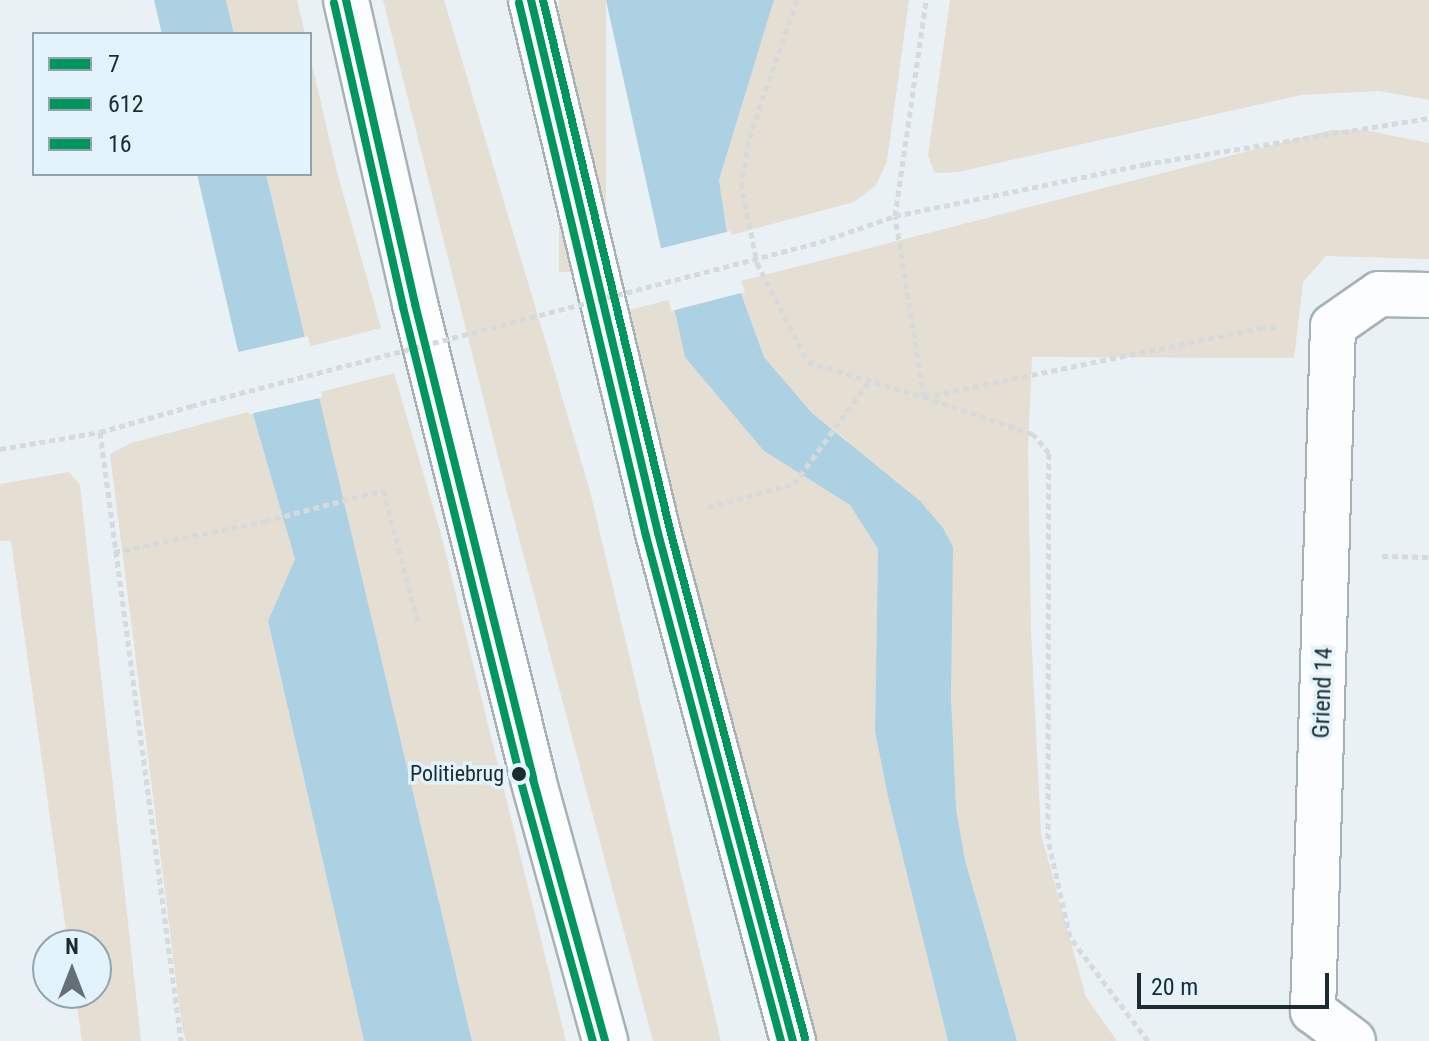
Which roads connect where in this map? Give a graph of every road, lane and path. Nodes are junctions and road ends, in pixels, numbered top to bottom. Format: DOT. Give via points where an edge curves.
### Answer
graph roads {
  1 [pos="346,0"];
  2 [pos="531,0"];
  3 [pos="797,0"];
  4 [pos="926,0"];
  5 [pos="1429,118"];
  6 [pos="895,216"];
  7 [pos="1429,295"];
  8 [pos="1333,326"];
  9 [pos="869,381"];
  10 [pos="924,397"];
  11 [pos="100,432"];
  12 [pos="0,449"];
  13 [pos="703,508"];
  14 [pos="114,552"];
  15 [pos="419,626"];
  16 [pos="181,1041"];
  17 [pos="605,1041"];
  18 [pos="793,1041"];
  19 [pos="1148,1041"];
  20 [pos="1353,1041"];
  1 -- 17 [label="main road" via="529,764"];
  2 -- 18 [label="main road" via="658,533"];
  3 -- 9 [label="path" via="751,132 741,183 757,263 808,362"];
  4 -- 6 [label="path"];
  5 -- 6 [label="path" via="1145,164"];
  6 -- 10 [label="path"];
  6 -- 11 [label="path, bridge" via="820,242"];
  7 -- 8 [label="main road" via="1379,294"];
  8 -- 10 [label="path" via="1260,328"];
  8 -- 20 [label="main road, Griend 14" via="1313,1011"];
  9 -- 10 [label="path"];
  9 -- 13 [label="path" via="794,484"];
  10 -- 19 [label="path" via="1033,434 1049,453 1048,839 1070,937"];
  11 -- 12 [label="path"];
  11 -- 14 [label="path"];
  14 -- 15 [label="path" via="383,490"];
  14 -- 16 [label="path"];
}
